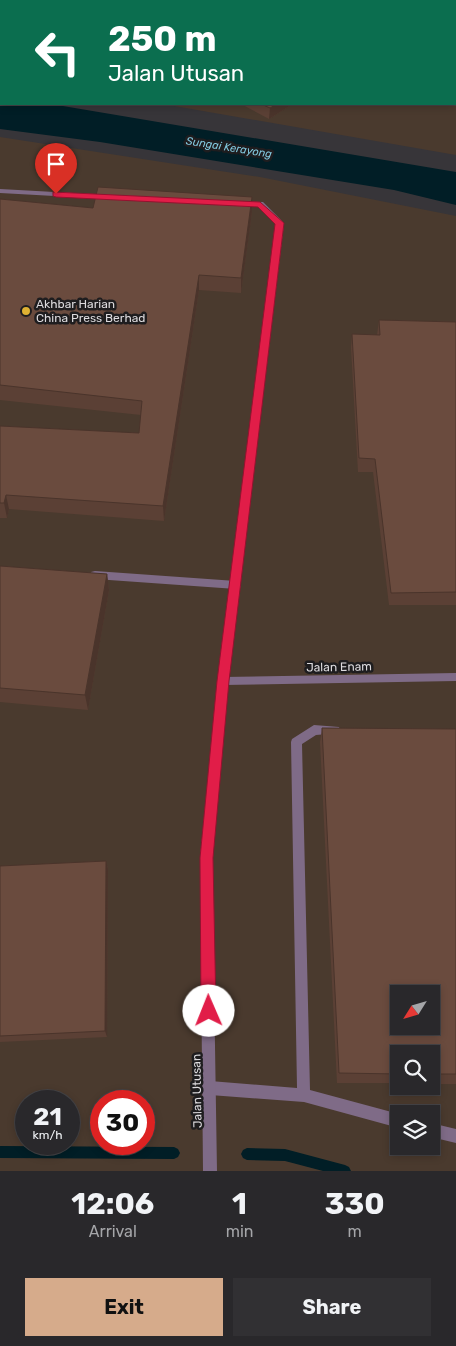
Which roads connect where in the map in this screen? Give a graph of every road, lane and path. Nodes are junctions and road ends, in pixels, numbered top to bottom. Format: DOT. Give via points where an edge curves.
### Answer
graph roads {
  1 [pos="0,192"];
  2 [pos="116,197"];
  3 [pos="231,203"];
  4 [pos="83,574"];
  5 [pos="236,584"];
  6 [pos="456,678"];
  7 [pos="223,681"];
  8 [pos="343,730"];
  9 [pos="210,1088"];
  10 [pos="304,1095"];
  11 [pos="390,1119"];
  12 [pos="440,1132"];
  13 [pos="456,1136"];
  14 [pos="210,1171"];
  1 -- 2 [label="street"];
  3 -- 5 [label="street, Jalan Utusan" via="260,204 280,223"];
  4 -- 5 [label="street"];
  5 -- 7 [label="street, Jalan Utusan"];
  6 -- 7 [label="street, Jalan Enam"];
  7 -- 9 [label="street, Jalan Utusan" via="206,858"];
  8 -- 10 [label="street" via="314,730 296,742"];
  9 -- 10 [label="street"];
  9 -- 14 [label="street, Jalan Utusan"];
  10 -- 11 [label="street"];
  12 -- 13 [label="street"];
}
